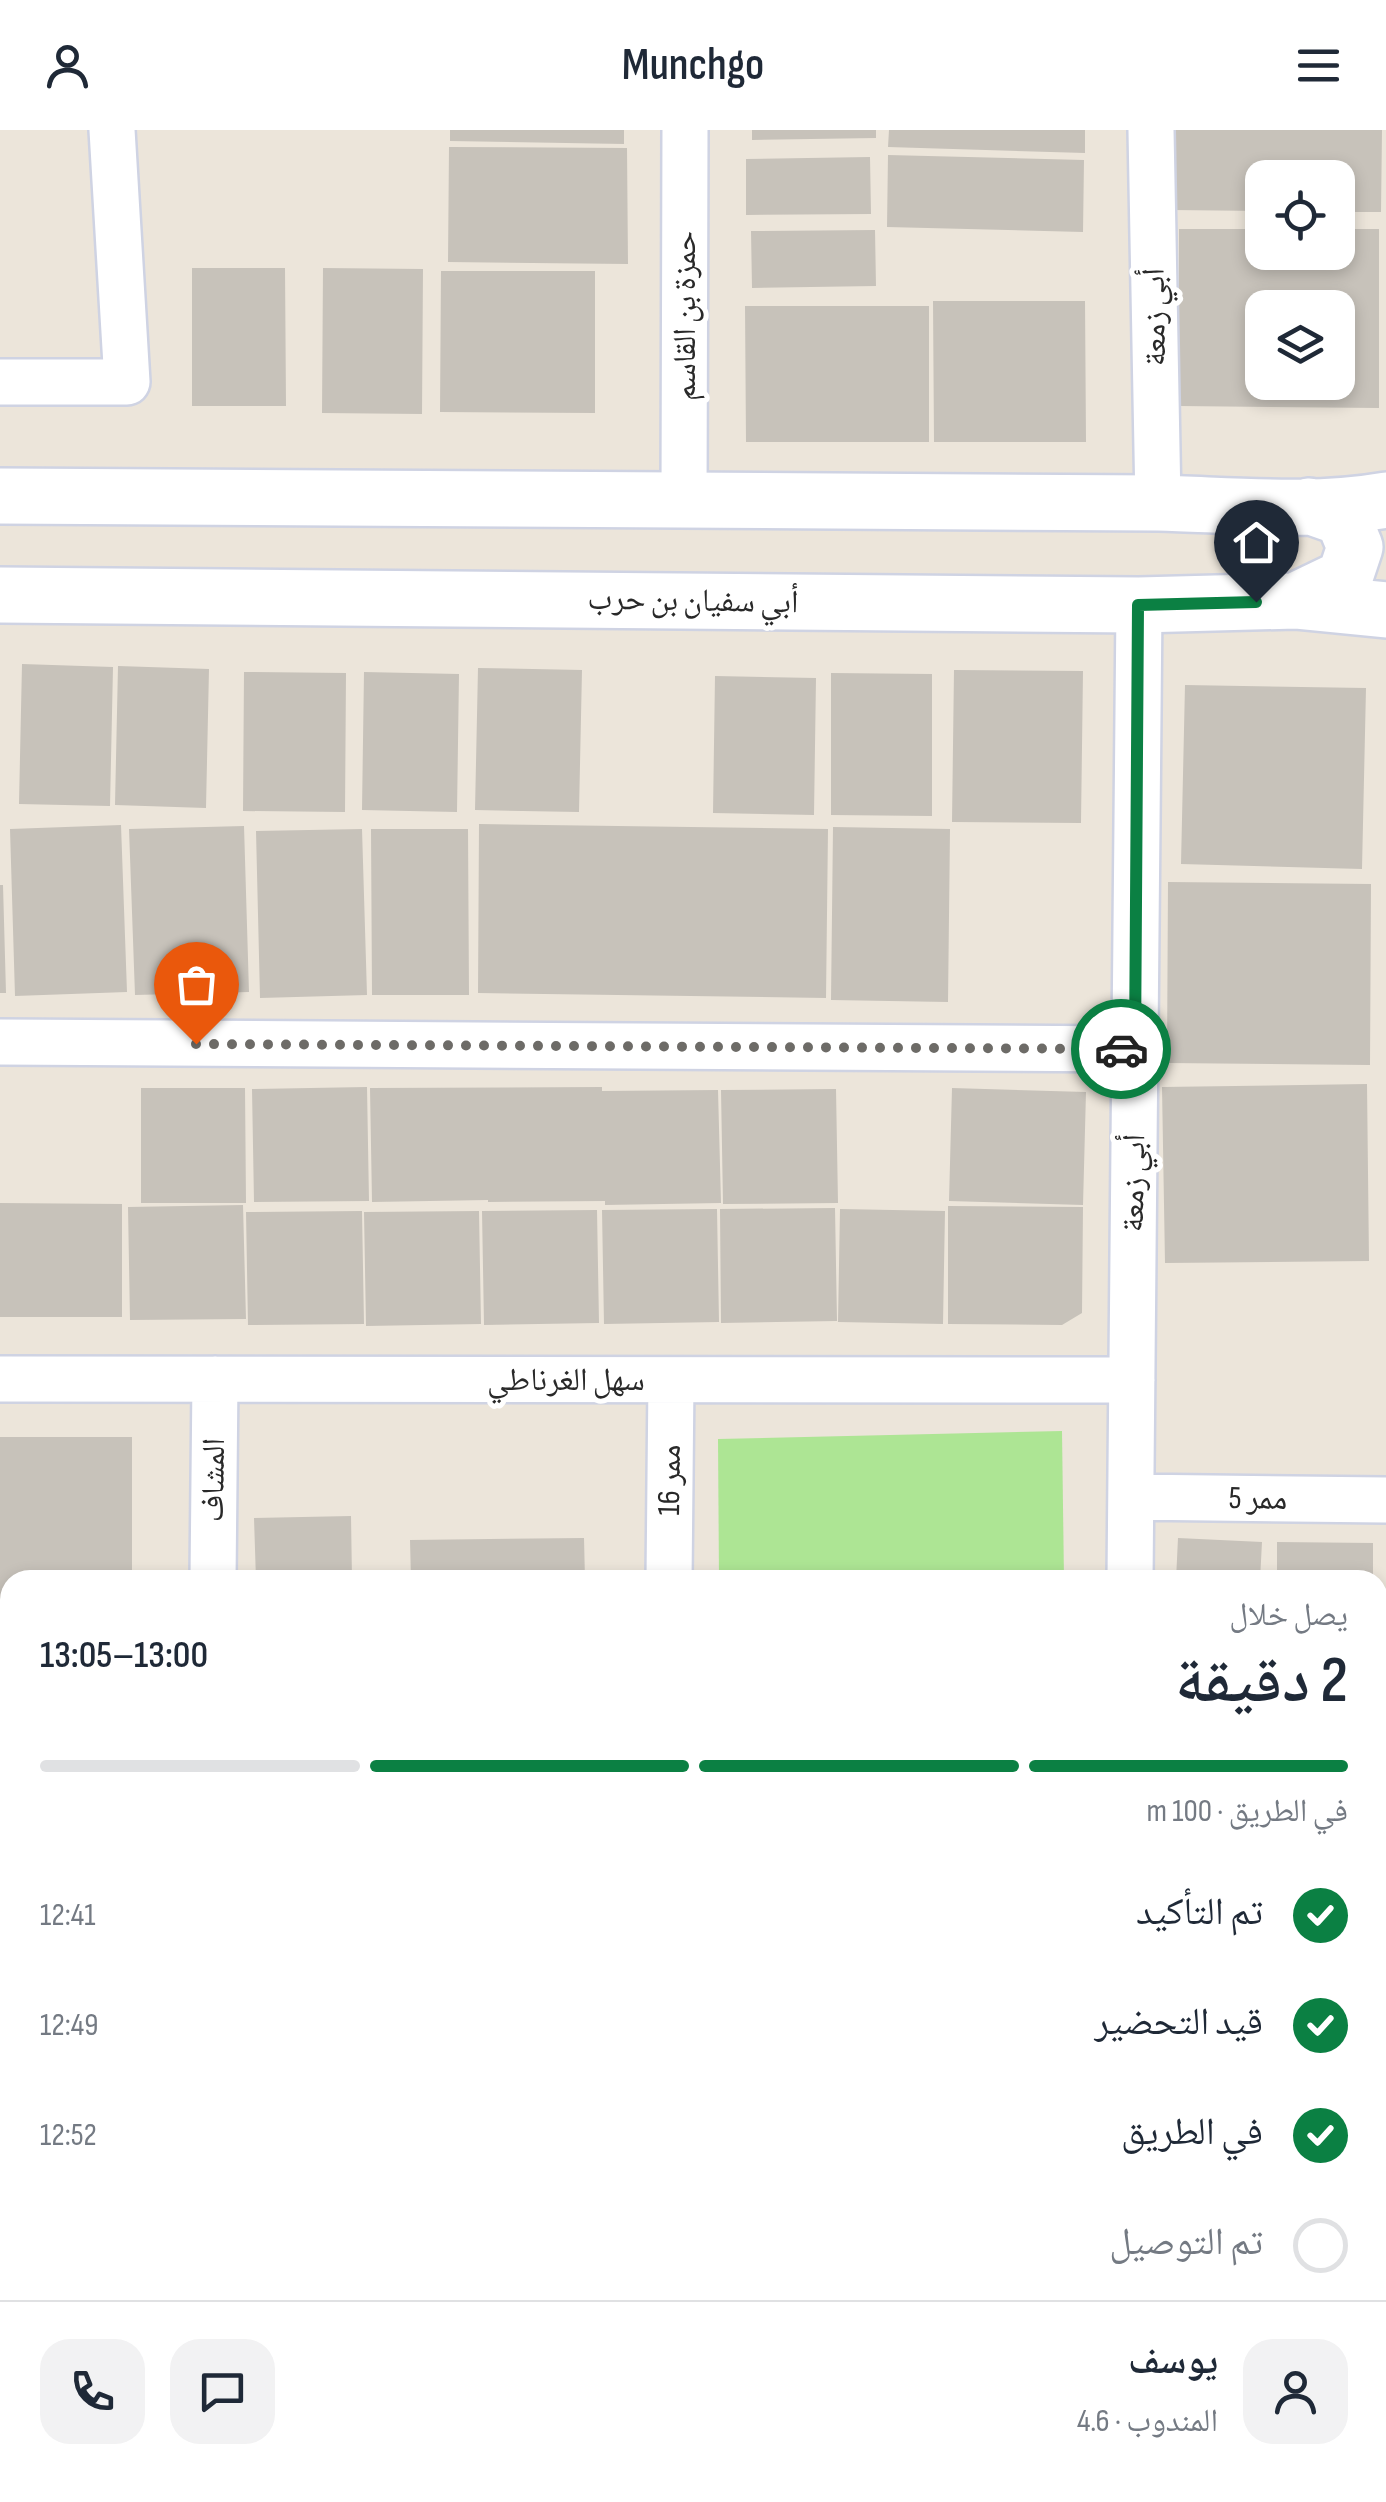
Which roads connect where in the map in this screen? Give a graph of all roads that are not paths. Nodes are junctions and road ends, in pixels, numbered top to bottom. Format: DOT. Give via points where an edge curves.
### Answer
graph roads {
  1 [pos="112,130"];
  2 [pos="685,130"];
  3 [pos="1152,130"];
  4 [pos="0,382"];
  5 [pos="0,496"];
  6 [pos="1386,500"];
  7 [pos="684,501"];
  8 [pos="1158,503"];
  9 [pos="1308,506"];
  10 [pos="0,595"];
  11 [pos="1296,601"];
  12 [pos="1138,605"];
  13 [pos="1386,610"];
  14 [pos="0,1042"];
  15 [pos="1135,1050"];
  16 [pos="0,1379"];
  17 [pos="215,1380"];
  18 [pos="671,1380"];
  19 [pos="1132,1380"];
  20 [pos="1131,1497"];
  21 [pos="1386,1500"];
  22 [pos="213,1570"];
  23 [pos="670,1570"];
  24 [pos="1130,1570"];
  1 -- 4 [label="street" via="126,382"];
  2 -- 7 [label="street, حمزة بن القاسم"];
  3 -- 8 [label="street, أبي زمعة"];
  5 -- 7 [label="street"];
  6 -- 9 [label="street"];
  7 -- 8 [label="street"];
  8 -- 9 [label="street"];
  9 -- 11 [label="street" via="1343,518 1355,547 1345,578"];
  10 -- 12 [label="street, أبي سفيان بن حرب"];
  11 -- 12 [label="street, أبي سفيان بن حرب"];
  11 -- 13 [label="street, أبي سفيان بن حرب"];
  12 -- 15 [label="street, أبي زمعة"];
  14 -- 15 [label="street"];
  15 -- 19 [label="street, أبي زمعة"];
  16 -- 17 [label="street, سهل الغرناطي"];
  17 -- 18 [label="street, سهل الغرناطي"];
  17 -- 22 [label="street, المشاف"];
  18 -- 19 [label="street, سهل الغرناطي"];
  18 -- 23 [label="street, ممر 16"];
  19 -- 20 [label="street, أبي زمعة"];
  20 -- 21 [label="street, ممر 5"];
  20 -- 24 [label="street, أبي زمعة"];
}
